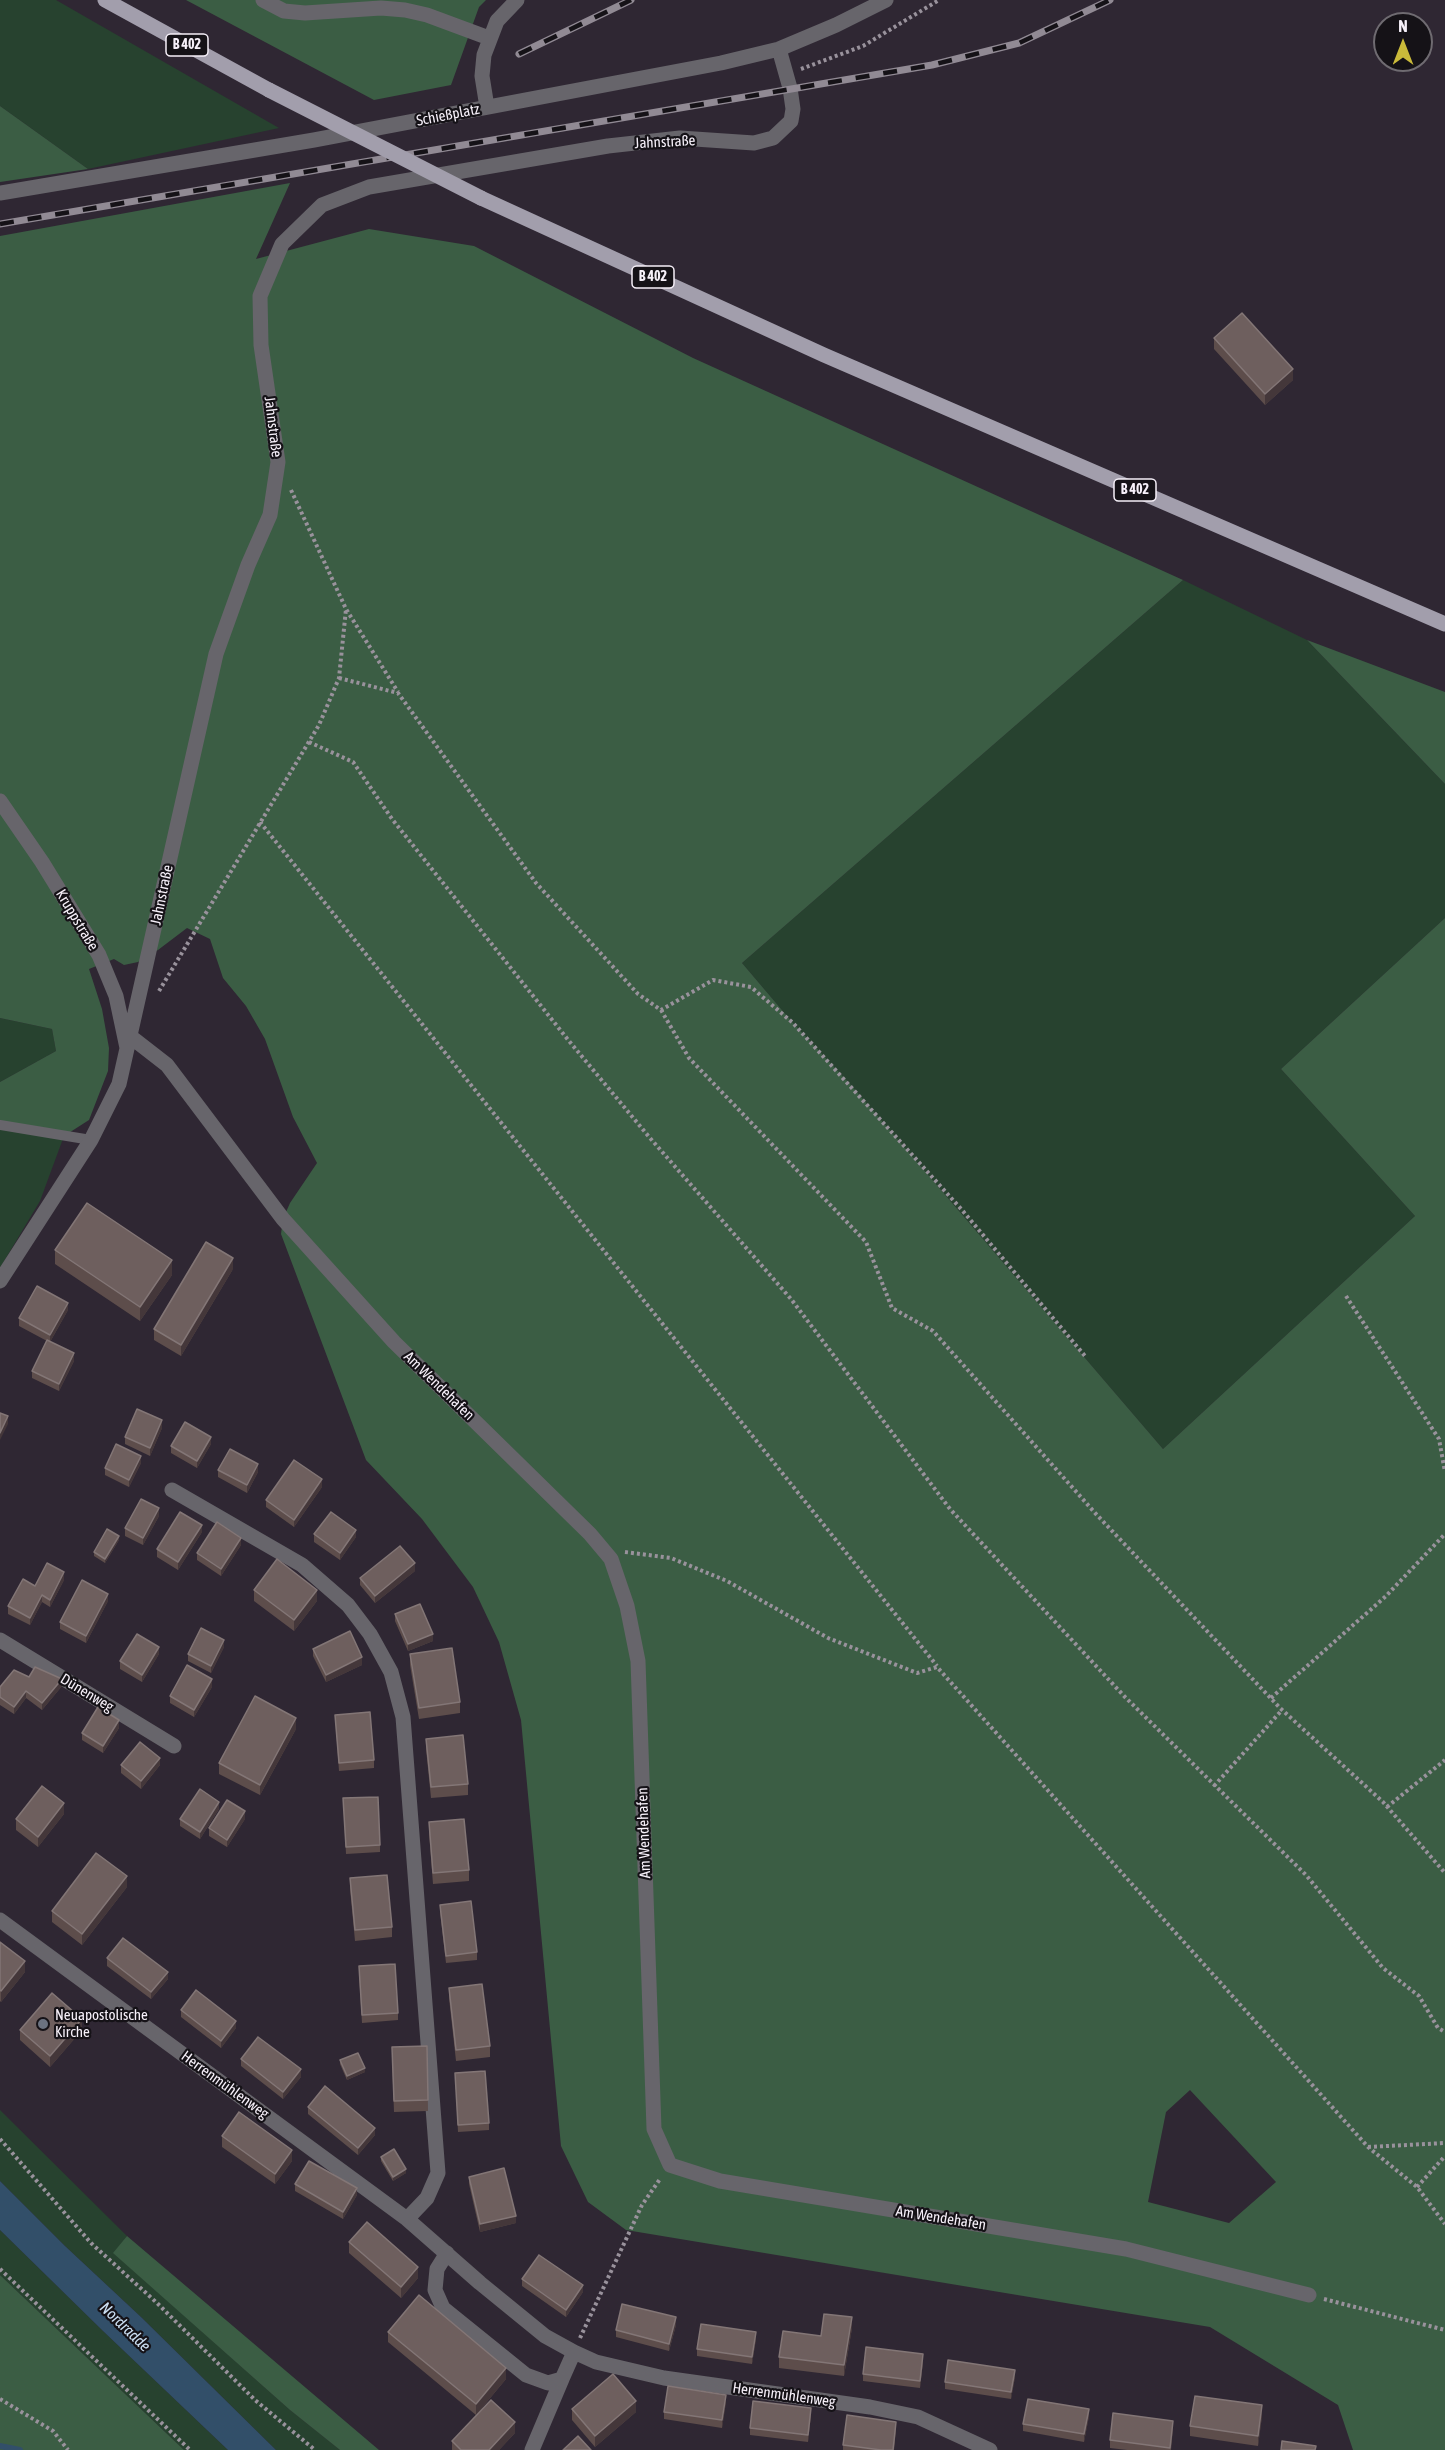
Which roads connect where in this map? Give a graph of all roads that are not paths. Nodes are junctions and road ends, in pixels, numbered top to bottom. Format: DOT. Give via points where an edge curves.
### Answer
graph roads {
  1 [pos="105,0"];
  2 [pos="262,0"];
  3 [pos="517,0"];
  4 [pos="886,0"];
  5 [pos="489,38"];
  6 [pos="779,48"];
  7 [pos="487,107"];
  8 [pos="0,193"];
  9 [pos="1445,624"];
  10 [pos="0,801"];
  11 [pos="129,1044"];
  12 [pos="0,1125"];
  13 [pos="91,1140"];
  14 [pos="0,1281"];
  15 [pos="172,1490"];
  16 [pos="0,1641"];
  17 [pos="174,1746"];
  18 [pos="0,1920"];
  19 [pos="407,2219"];
  20 [pos="447,2253"];
  21 [pos="1309,2295"];
  22 [pos="574,2352"];
  23 [pos="562,2379"];
  24 [pos="532,2450"];
  25 [pos="990,2450"];
  1 -- 9 [label="main road, B 402, bridge" via="269,90 481,198 824,355"];
  2 -- 5 [label="street" via="285,11 305,13 405,10"];
  3 -- 5 [label="street" via="497,21"];
  4 -- 6 [label="street, Schießplatz"];
  5 -- 7 [label="street" via="482,76"];
  6 -- 7 [label="street, Schießplatz" via="721,63"];
  6 -- 11 [label="street, Jahnstraße" via="793,109 791,121 773,138 754,143 680,138 369,188 322,205 282,244 260,296 261,345 278,462 270,515 216,654"];
  7 -- 8 [label="street, Schießplatz"];
  10 -- 11 [label="street, Kruppstraße" via="99,954"];
  11 -- 13 [label="street, Jahnstraße" via="119,1084"];
  11 -- 21 [label="street, Am Wendehafen" via="168,1065 283,1219 394,1342 611,1559 627,1605 638,1660 654,2129 670,2165 720,2181 1126,2249"];
  12 -- 13 [label="lane"];
  13 -- 14 [label="street, Jahnstraße"];
  15 -- 19 [label="street" via="302,1565 348,1605 391,1672 403,1717 438,2173 427,2198"];
  16 -- 17 [label="street, Dünenweg"];
  18 -- 19 [label="street, Herrenmühlenweg"];
  19 -- 20 [label="street, Herrenmühlenweg"];
  20 -- 22 [label="street, Herrenmühlenweg" via="545,2336"];
  20 -- 23 [label="street" via="437,2269 435,2290 443,2308 526,2375 548,2383"];
  22 -- 23 [label="street"];
  22 -- 25 [label="street, Herrenmühlenweg" via="664,2378 918,2416"];
  23 -- 24 [label="street"];
}
